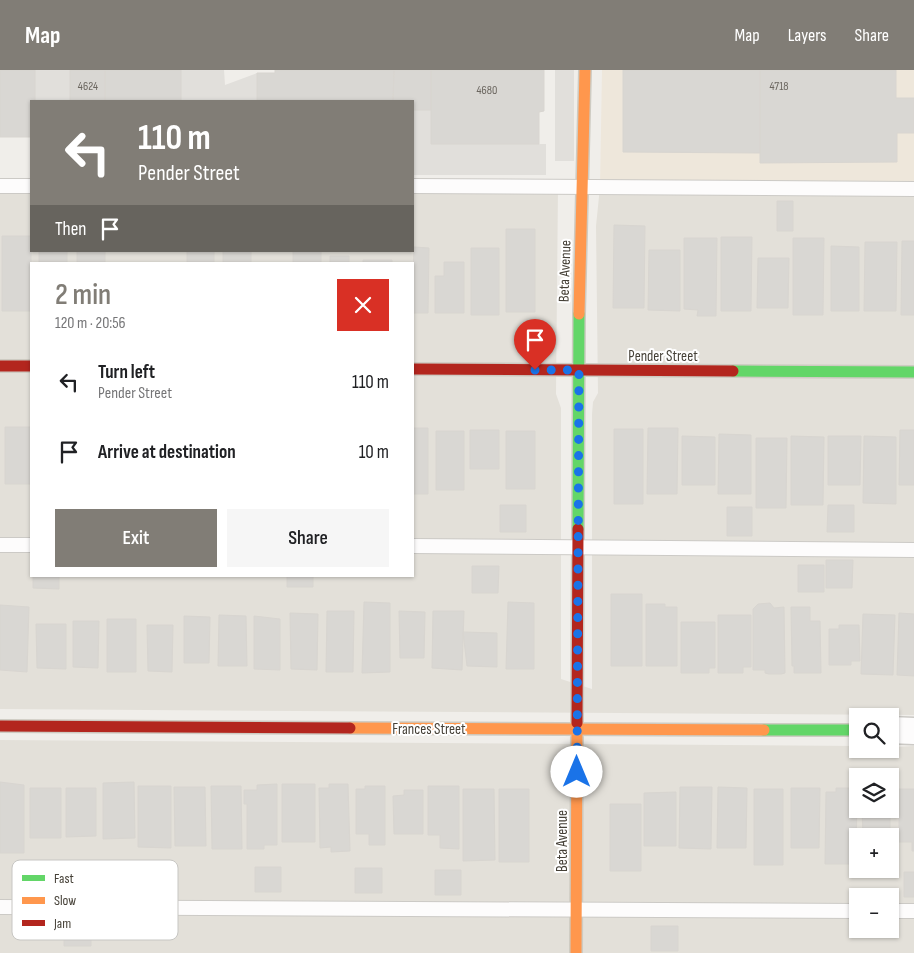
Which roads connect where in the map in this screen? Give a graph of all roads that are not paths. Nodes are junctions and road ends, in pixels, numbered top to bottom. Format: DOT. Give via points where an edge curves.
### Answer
graph roads {
  1 [pos="585,70"];
  2 [pos="0,186"];
  3 [pos="30,186"];
  4 [pos="414,186"];
  5 [pos="583,187"];
  6 [pos="914,189"];
  7 [pos="0,366"];
  8 [pos="30,366"];
  9 [pos="414,369"];
  10 [pos="579,370"];
  11 [pos="914,372"];
  12 [pos="0,545"];
  13 [pos="30,545"];
  14 [pos="414,546"];
  15 [pos="579,547"];
  16 [pos="914,550"];
  17 [pos="0,726"];
  18 [pos="577,730"];
  19 [pos="849,730"];
  20 [pos="899,730"];
  21 [pos="914,731"];
  22 [pos="178,908"];
  23 [pos="576,910"];
  24 [pos="849,911"];
  25 [pos="899,911"];
  26 [pos="914,911"];
  27 [pos="576,953"];
  1 -- 5 [label="street, Beta Avenue"];
  2 -- 3 [label="lane"];
  4 -- 5 [label="lane"];
  5 -- 6 [label="lane"];
  5 -- 10 [label="street, Beta Avenue"];
  7 -- 8 [label="street"];
  9 -- 10 [label="street, Pender Street"];
  10 -- 11 [label="street, Pender Street"];
  10 -- 15 [label="street, Beta Avenue"];
  12 -- 13 [label="lane"];
  14 -- 15 [label="lane"];
  15 -- 16 [label="lane"];
  15 -- 18 [label="street, Beta Avenue"];
  17 -- 18 [label="street, Frances Street"];
  18 -- 19 [label="street, Frances Street"];
  18 -- 23 [label="street, Beta Avenue"];
  20 -- 21 [label="street"];
  22 -- 23 [label="lane"];
  23 -- 24 [label="lane"];
  23 -- 27 [label="street, Beta Avenue"];
  25 -- 26 [label="lane"];
}
